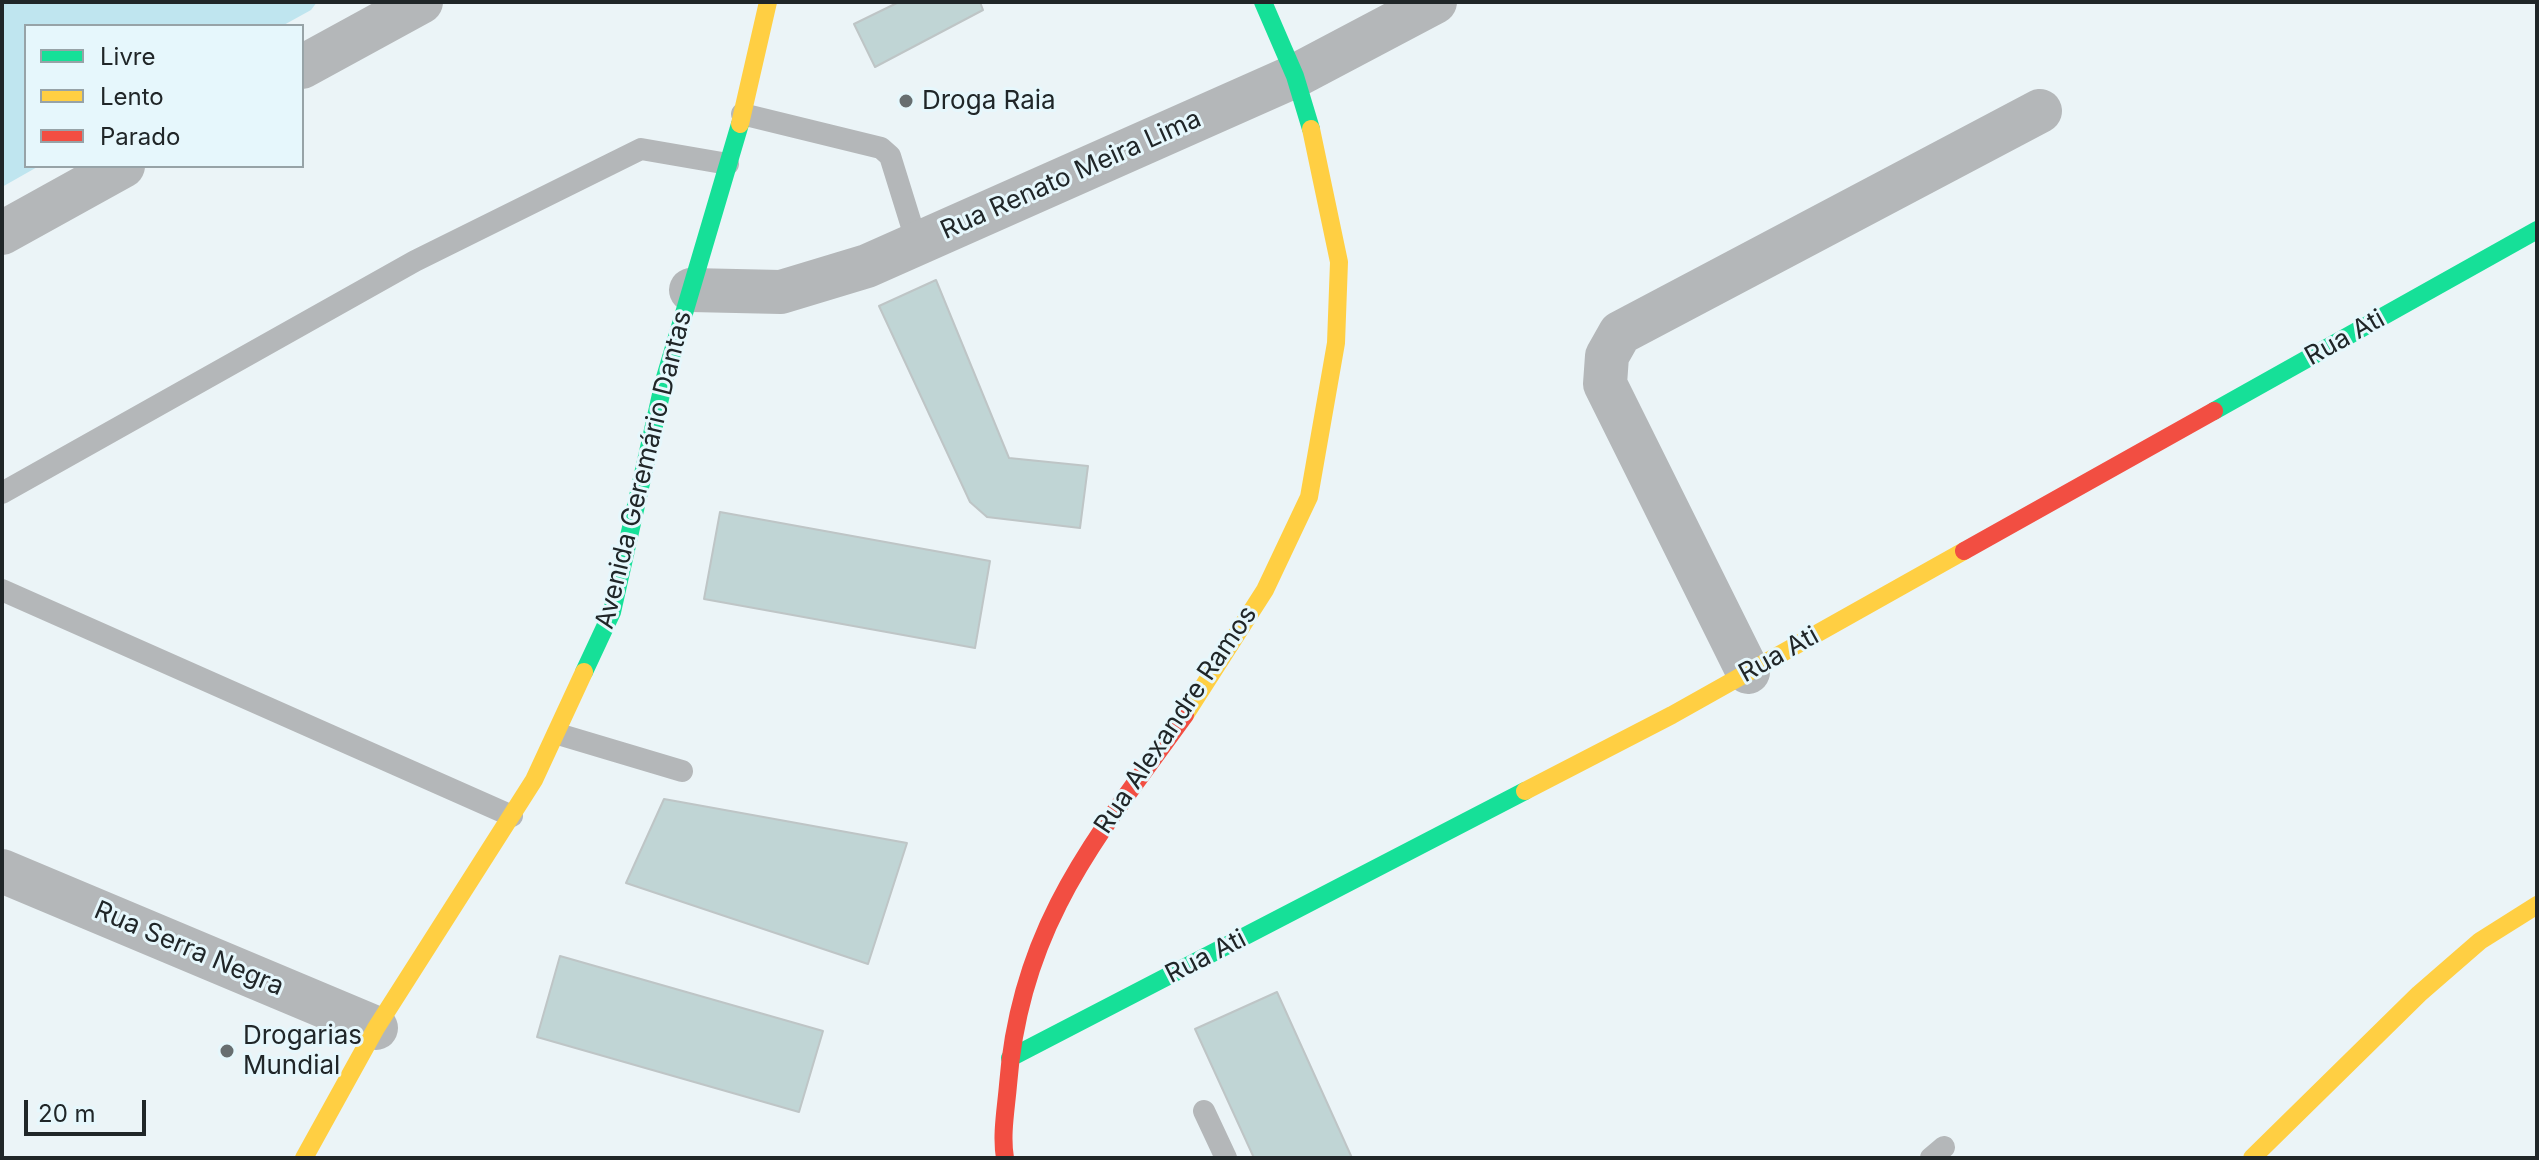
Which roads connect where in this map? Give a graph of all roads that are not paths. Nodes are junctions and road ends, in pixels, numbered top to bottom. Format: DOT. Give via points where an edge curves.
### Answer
graph roads {
  1 [pos="768,2"];
  2 [pos="1263,2"];
  3 [pos="1435,2"];
  4 [pos="398,7"];
  5 [pos="304,66"];
  6 [pos="1295,76"];
  7 [pos="2040,111"];
  8 [pos="742,114"];
  9 [pos="728,164"];
  10 [pos="119,168"];
  11 [pos="2537,230"];
  12 [pos="2,233"];
  13 [pos="917,243"];
  14 [pos="691,290"];
  15 [pos="2,493"];
  16 [pos="2,590"];
  17 [pos="1748,672"];
  18 [pos="558,734"];
  19 [pos="682,771"];
  20 [pos="512,816"];
  21 [pos="2,871"];
  22 [pos="2537,905"];
  23 [pos="376,1028"];
  24 [pos="1010,1058"];
  25 [pos="1204,1111"];
  26 [pos="304,1158"];
  27 [pos="1005,1158"];
  28 [pos="1226,1158"];
  29 [pos="2252,1158"];
  1 -- 8 [label="street, Avenida Geremário Dantas"];
  2 -- 6 [label="street, Rua Alexandre Ramos"];
  3 -- 6 [label="street, Rua Renato Meira Lima"];
  4 -- 5 [label="street"];
  6 -- 13 [label="street, Rua Renato Meira Lima"];
  6 -- 24 [label="street, Rua Alexandre Ramos" via="1320,157 1339,262 1336,343 1309,497 1265,590 1205,687 1078,864 1049,917 1024,990"];
  7 -- 17 [label="street" via="1620,333 1607,356 1605,384"];
  8 -- 9 [label="street, Avenida Geremário Dantas"];
  8 -- 13 [label="lane" via="881,148 890,156"];
  9 -- 14 [label="street, Avenida Geremário Dantas"];
  9 -- 15 [label="lane" via="641,149 415,261"];
  10 -- 12 [label="street"];
  11 -- 17 [label="street, Rua Ati"];
  13 -- 14 [label="street, Rua Renato Meira Lima" via="867,266 781,292"];
  14 -- 18 [label="street, Avenida Geremário Dantas" via="664,381 612,612"];
  16 -- 20 [label="lane"];
  17 -- 24 [label="street, Rua Ati"];
  18 -- 19 [label="lane"];
  18 -- 20 [label="street, Avenida Geremário Dantas"];
  20 -- 23 [label="street, Avenida Geremário Dantas"];
  21 -- 23 [label="street, Rua Serra Negra"];
  22 -- 29 [label="street" via="2480,941 2419,994"];
  23 -- 26 [label="street, Avenida Geremário Dantas"];
  24 -- 27 [label="street, Rua Alexandre Ramos"];
  25 -- 28 [label="lane"];
}
